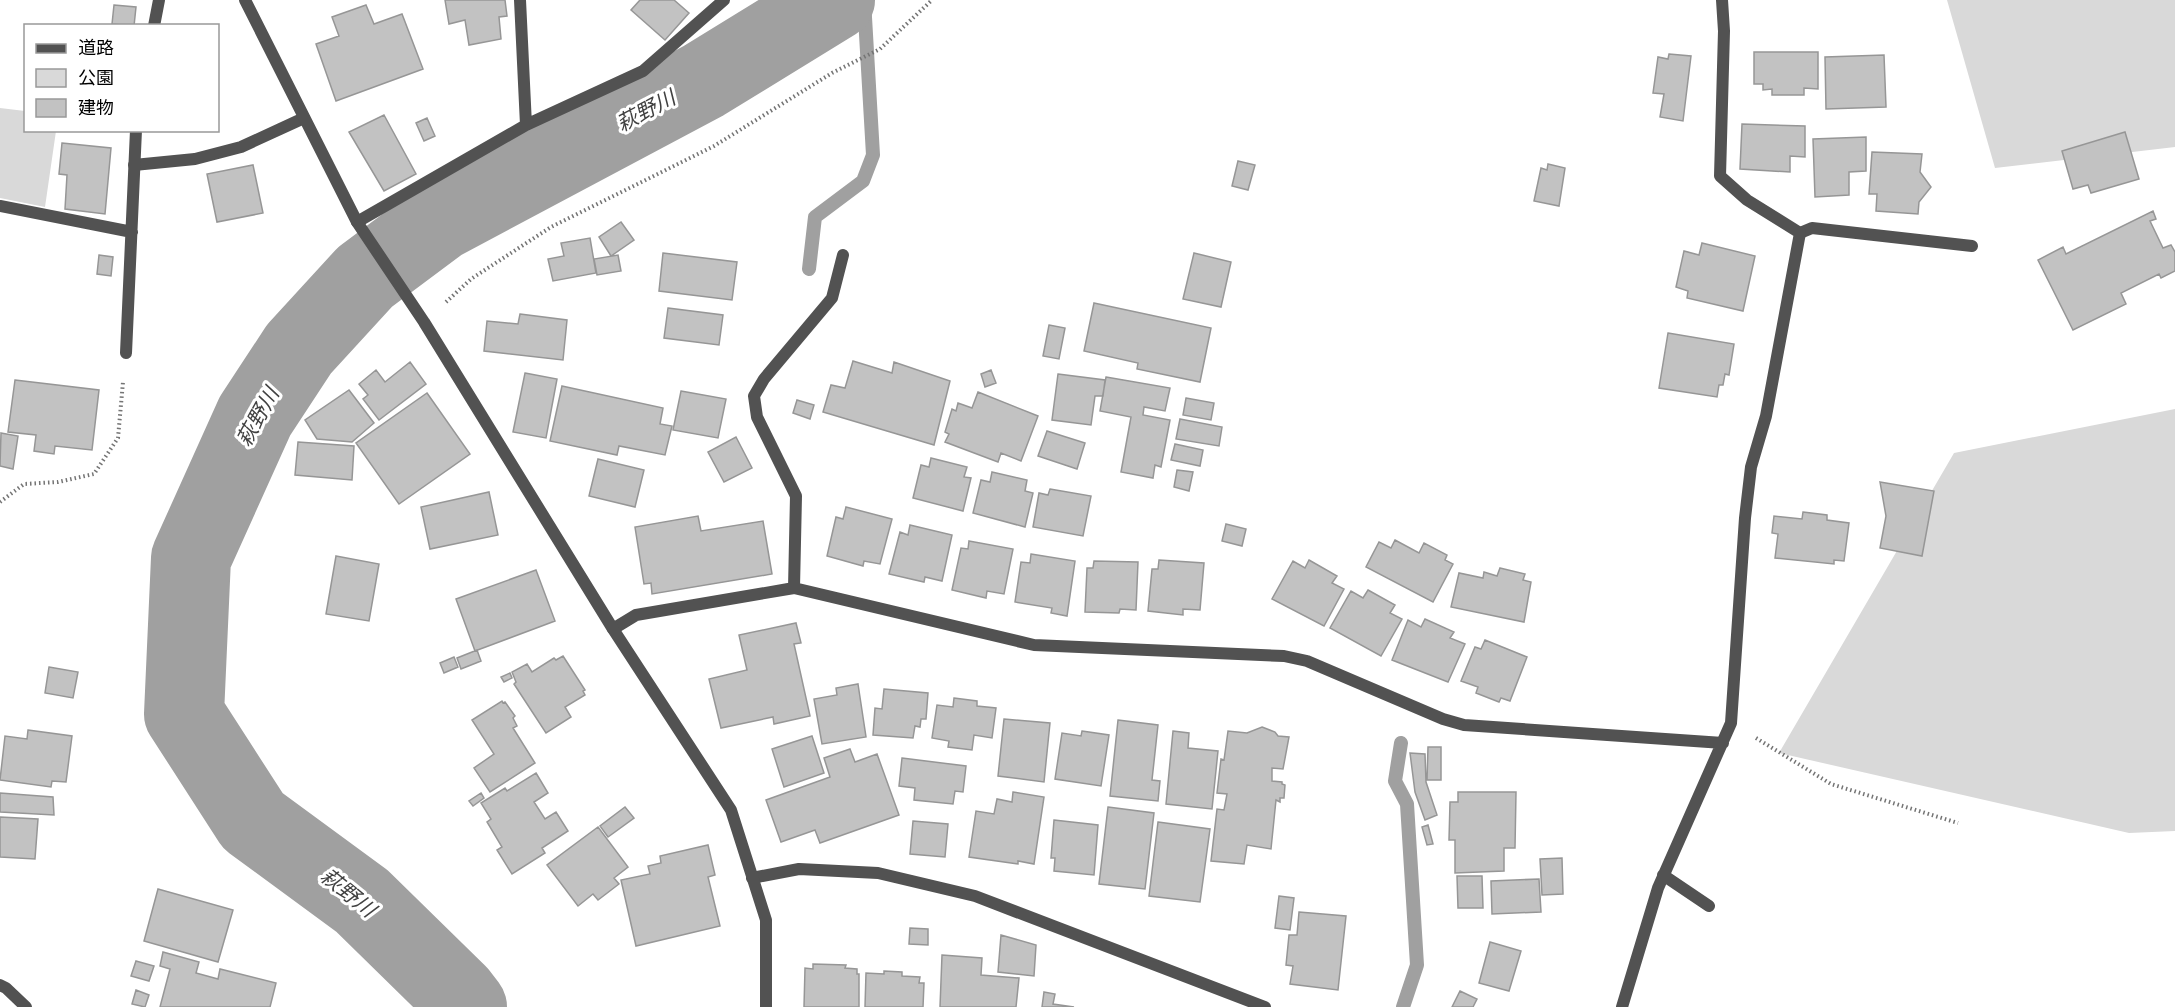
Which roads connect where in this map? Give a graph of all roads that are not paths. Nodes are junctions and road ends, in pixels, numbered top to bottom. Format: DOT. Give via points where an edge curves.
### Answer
graph roads {
  1 [pos="159,0"];
  2 [pos="245,0"];
  3 [pos="520,0"];
  4 [pos="724,0"];
  5 [pos="1722,0"];
  6 [pos="154,24"];
  7 [pos="304,118"];
  8 [pos="526,125"];
  9 [pos="136,132"];
  10 [pos="134,165"];
  11 [pos="0,206"];
  12 [pos="357,222"];
  13 [pos="132,232"];
  14 [pos="1800,233"];
  15 [pos="1972,246"];
  16 [pos="843,255"];
  17 [pos="126,353"];
  18 [pos="794,588"];
  19 [pos="613,629"];
  20 [pos="1725,739"];
  21 [pos="1664,875"];
  22 [pos="752,878"];
  23 [pos="1709,906"];
  24 [pos="0,986"];
  25 [pos="763,1005"];
  26 [pos="1260,1006"];
  27 [pos="26,1007"];
  28 [pos="1622,1007"];
  1 -- 6 [label="street"];
  2 -- 7 [label="street"];
  3 -- 8 [label="street"];
  4 -- 8 [label="street" via="643,71"];
  5 -- 14 [label="street" via="1720,176 1747,200"];
  7 -- 10 [label="street" via="241,147 195,159"];
  7 -- 12 [label="street"];
  8 -- 12 [label="street"];
  9 -- 10 [label="street"];
  10 -- 13 [label="street"];
  11 -- 13 [label="street"];
  12 -- 19 [label="street" via="422,319"];
  13 -- 17 [label="street"];
  14 -- 15 [label="street" via="1812,228"];
  14 -- 20 [label="street" via="1766,416 1751,467 1731,723"];
  16 -- 18 [label="street" via="832,298 754,396 757,417 796,496"];
  18 -- 19 [label="street" via="636,615"];
  18 -- 20 [label="street" via="1034,645 1284,656 1306,661 1464,725"];
  19 -- 22 [label="street" via="731,810"];
  20 -- 21 [label="street"];
  21 -- 23 [label="street"];
  21 -- 28 [label="street"];
  22 -- 25 [label="street" via="766,920"];
  22 -- 26 [label="street" via="799,869 878,873 975,896"];
  24 -- 27 [label="street"];
}
